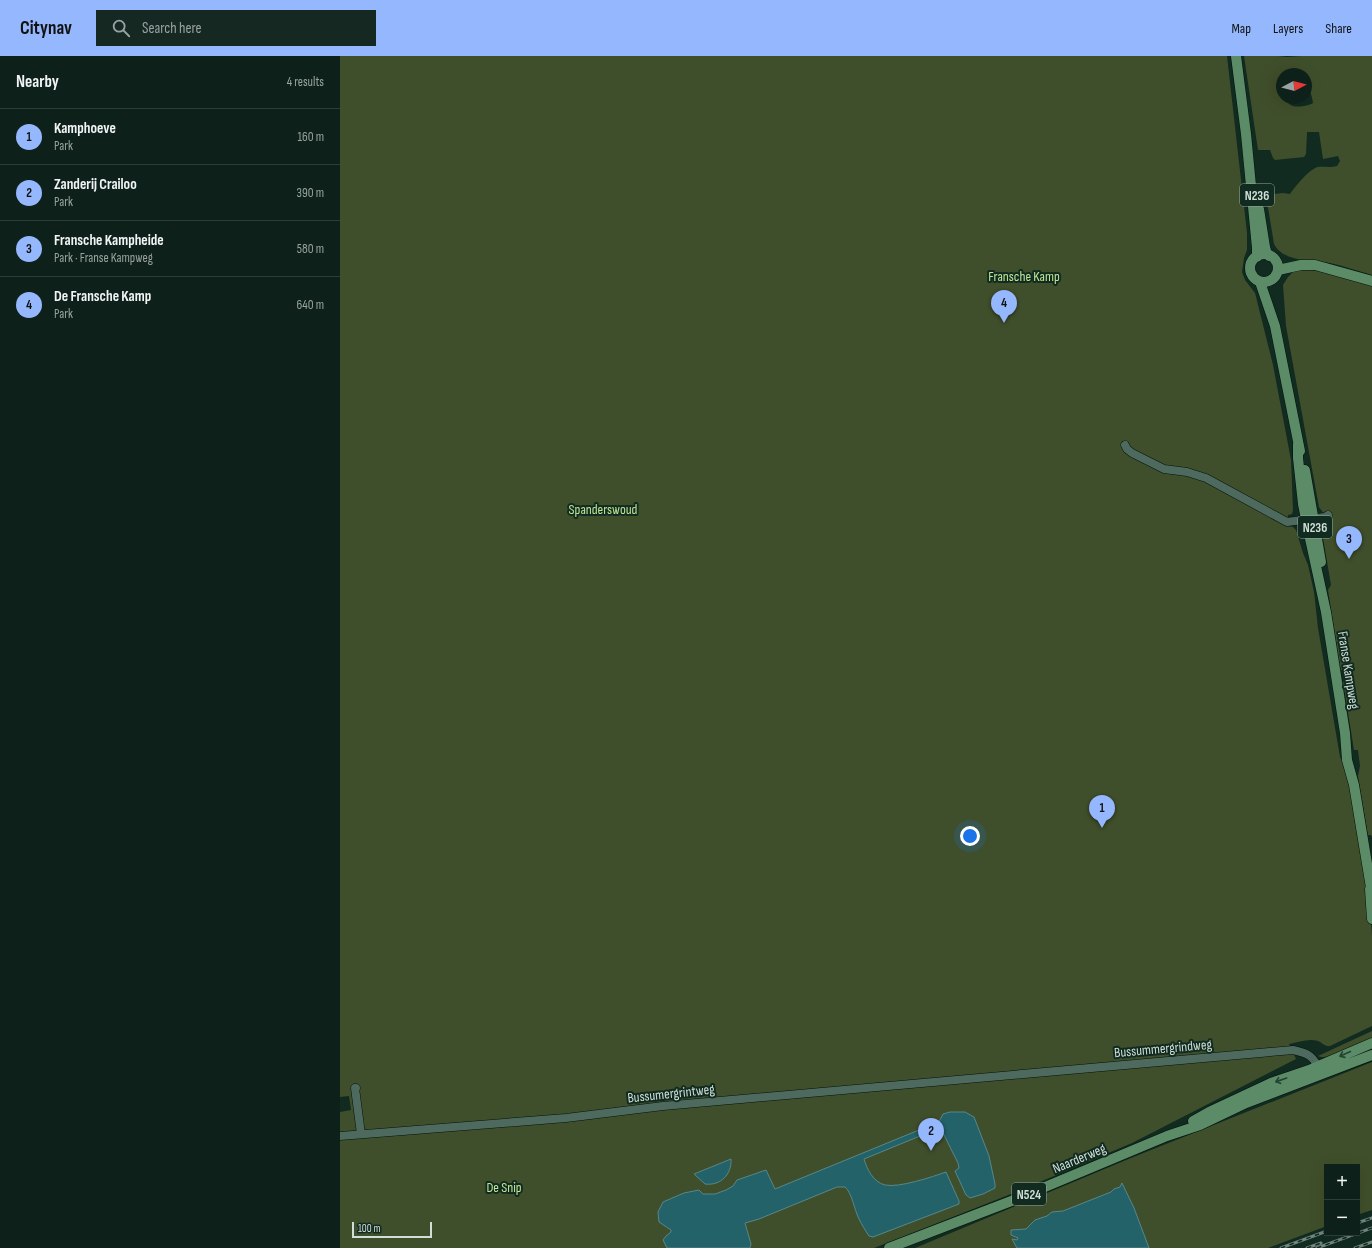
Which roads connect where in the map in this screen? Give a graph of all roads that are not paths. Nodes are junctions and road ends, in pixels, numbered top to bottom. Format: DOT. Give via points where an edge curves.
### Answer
graph roads {
  1 [pos="1236,56"];
  2 [pos="1246,134"];
  3 [pos="1256,257"];
  4 [pos="1274,262"];
  5 [pos="1272,280"];
  6 [pos="1372,281"];
  7 [pos="1260,282"];
  8 [pos="1275,326"];
  9 [pos="1125,445"];
  10 [pos="1328,515"];
  11 [pos="1310,519"];
  12 [pos="1369,879"];
  13 [pos="1372,894"];
  14 [pos="1372,919"];
  15 [pos="1372,1043"];
  16 [pos="1372,1055"];
  17 [pos="1319,1070"];
  18 [pos="1004,1076"];
  19 [pos="356,1088"];
  20 [pos="361,1134"];
  21 [pos="340,1136"];
  22 [pos="889,1248"];
  1 -- 2 [label="main road, N236"];
  2 -- 3 [label="main road, N236"];
  2 -- 4 [label="main road, N236" via="1251,151 1265,247"];
  3 -- 4 [label="main road" via="1261,255"];
  3 -- 7 [label="main road, N236" via="1251,271"];
  4 -- 5 [label="main road" via="1277,274"];
  4 -- 6 [label="main road" via="1316,265"];
  5 -- 7 [label="main road"];
  5 -- 8 [label="main road, Franse Kampweg / N236"];
  7 -- 8 [label="main road, Franse Kampweg / N236"];
  8 -- 11 [label="main road, Franse Kampweg / N236" via="1309,488"];
  9 -- 11 [label="street" via="1132,454 1164,469 1206,478 1287,522"];
  10 -- 11 [label="street"];
  11 -- 12 [label="main road, Franse Kampweg / N236" via="1325,582 1326,612 1347,760 1354,785"];
  12 -- 13 [label="main road, Franse Kampweg / N236"];
  12 -- 14 [label="main road, Franse Kampweg / N236"];
  15 -- 17 [label="main road, N524, one-way"];
  16 -- 17 [label="main road, N524"];
  17 -- 18 [label="street, Bussummergrindweg" via="1306,1052 1292,1050"];
  17 -- 22 [label="main road, Naarderweg / N524" via="1200,1125"];
  18 -- 20 [label="street, Bussumergrintweg" via="663,1106 566,1118"];
  19 -- 20 [label="street"];
  20 -- 21 [label="street, Bussumergrintweg"];
}
